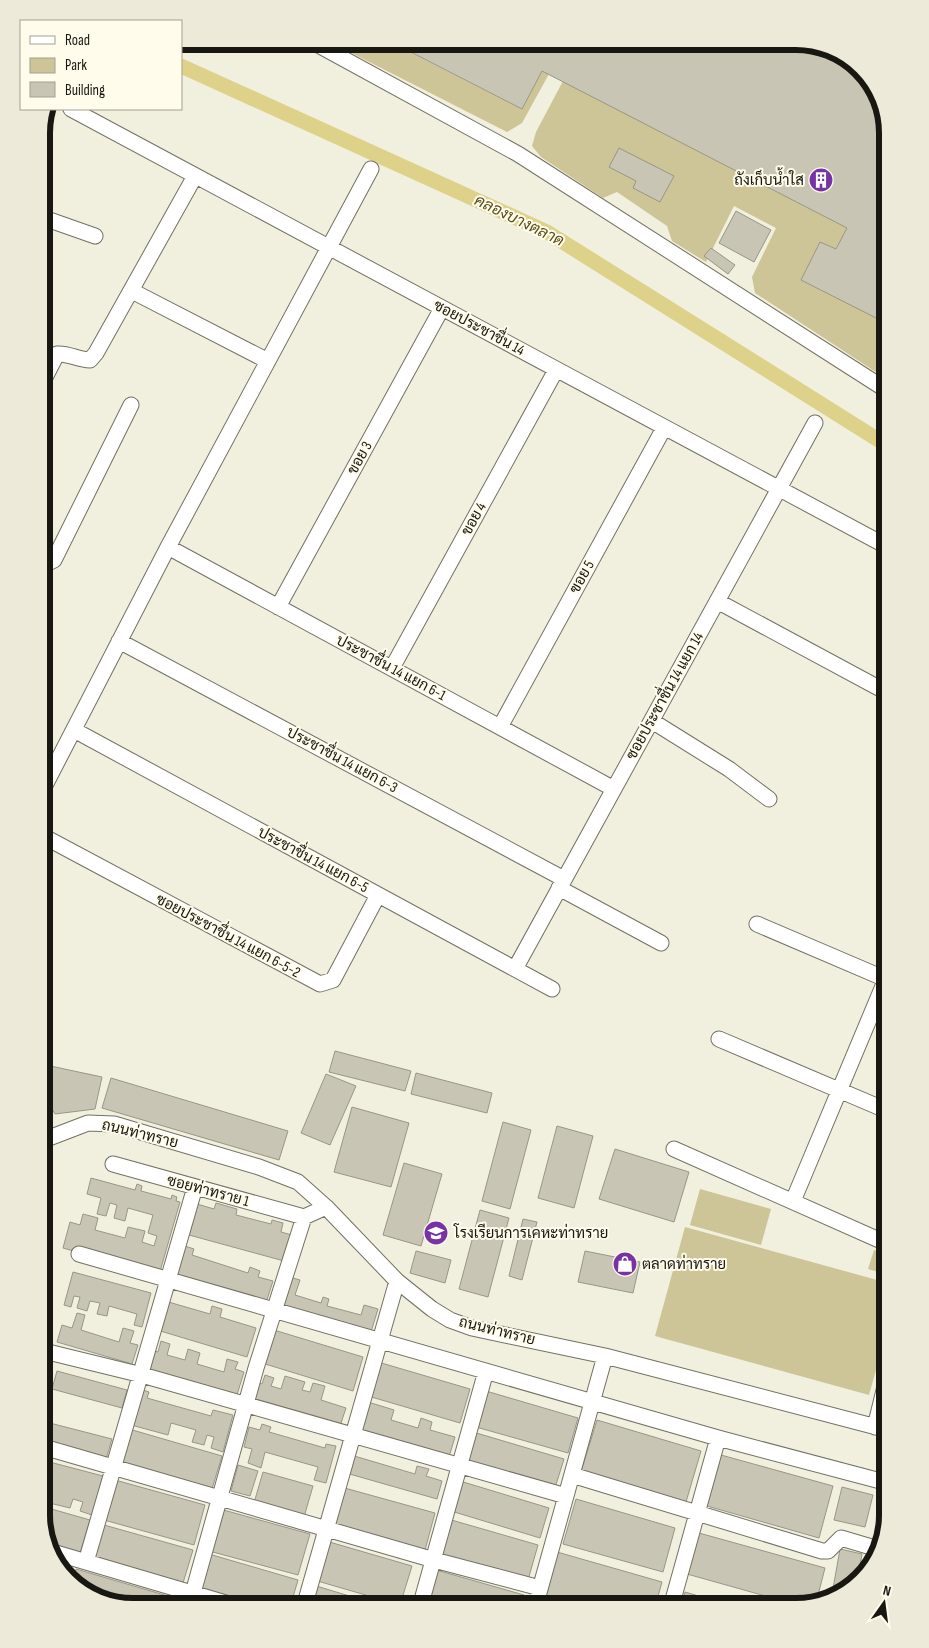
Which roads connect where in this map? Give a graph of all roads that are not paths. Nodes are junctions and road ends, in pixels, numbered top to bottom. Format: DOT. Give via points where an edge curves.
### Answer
graph roads {
  1 [pos="327,50"];
  2 [pos="72,110"];
  3 [pos="371,169"];
  4 [pos="195,176"];
  5 [pos="50,221"];
  6 [pos="95,236"];
  7 [pos="328,247"];
  8 [pos="132,291"];
  9 [pos="442,308"];
  10 [pos="268,361"];
  11 [pos="50,368"];
  12 [pos="556,370"];
  13 [pos="879,385"];
  14 [pos="131,405"];
  15 [pos="815,423"];
  16 [pos="664,428"];
  17 [pos="779,489"];
  18 [pos="879,542"];
  19 [pos="168,547"];
  20 [pos="50,562"];
  21 [pos="717,601"];
  22 [pos="278,607"];
  23 [pos="120,641"];
  24 [pos="392,668"];
  25 [pos="879,688"];
  26 [pos="652,721"];
  27 [pos="500,727"];
  28 [pos="74,730"];
  29 [pos="50,776"];
  30 [pos="614,788"];
  31 [pos="769,799"];
  32 [pos="50,840"];
  33 [pos="562,884"];
  34 [pos="378,895"];
  35 [pos="757,924"];
  36 [pos="662,943"];
  37 [pos="515,970"];
  38 [pos="879,976"];
  39 [pos="552,989"];
  40 [pos="879,998"];
  41 [pos="719,1039"];
  42 [pos="841,1091"];
  43 [pos="879,1107"];
  44 [pos="50,1138"];
  45 [pos="674,1149"];
  46 [pos="113,1164"];
  47 [pos="195,1187"];
  48 [pos="793,1201"];
  49 [pos="326,1207"];
  50 [pos="304,1217"];
  51 [pos="879,1240"];
  52 [pos="79,1254"];
  53 [pos="169,1281"];
  54 [pos="396,1281"];
  55 [pos="273,1311"];
  56 [pos="379,1341"];
  57 [pos="50,1352"];
  58 [pos="605,1356"];
  59 [pos="486,1371"];
  60 [pos="142,1375"];
  61 [pos="593,1402"];
  62 [pos="246,1405"];
  63 [pos="879,1428"];
  64 [pos="353,1435"];
  65 [pos="718,1438"];
  66 [pos="50,1449"];
  67 [pos="460,1466"];
  68 [pos="114,1467"];
  69 [pos="572,1475"];
  70 [pos="879,1481"];
  71 [pos="566,1496"];
  72 [pos="221,1499"];
  73 [pos="698,1513"];
  74 [pos="327,1530"];
  75 [pos="872,1547"];
  76 [pos="60,1554"];
  77 [pos="434,1560"];
  78 [pos="86,1562"];
  79 [pos="540,1588"];
  80 [pos="185,1598"];
  81 [pos="192,1598"];
  82 [pos="307,1598"];
  83 [pos="423,1598"];
  84 [pos="537,1598"];
  85 [pos="674,1598"];
  1 -- 13 [label="street" via="518,154"];
  2 -- 4 [label="street, ซอยประชาชื่น 14"];
  3 -- 7 [label="street"];
  4 -- 7 [label="street, ซอยประชาชื่น 14"];
  4 -- 8 [label="street"];
  5 -- 6 [label="street"];
  7 -- 9 [label="street, ซอยประชาชื่น 14"];
  7 -- 10 [label="street"];
  8 -- 10 [label="street"];
  8 -- 11 [label="street" via="90,360 57,354"];
  9 -- 12 [label="street, ซอยประชาชื่น 14"];
  9 -- 22 [label="street, ขอย 3"];
  10 -- 19 [label="street"];
  12 -- 16 [label="street, ซอยประชาชื่น 14"];
  12 -- 24 [label="street, ขอย 4"];
  14 -- 20 [label="street" via="54,560"];
  15 -- 17 [label="street, ซอยประชาชื่น 14 แยก 14"];
  16 -- 17 [label="street, ซอยประชาชื่น 14"];
  16 -- 27 [label="street, ฃอย 5"];
  17 -- 18 [label="street, ซอยประชาชื่น 14"];
  17 -- 21 [label="street, ซอยประชาชื่น 14 แยก 14"];
  19 -- 22 [label="street, ประชาชื่น 14 แยก 6-1"];
  19 -- 23 [label="street"];
  21 -- 25 [label="street"];
  21 -- 26 [label="street, ซอยประชาชื่น 14 แยก 14"];
  22 -- 24 [label="street, ประชาชื่น 14 แยก 6-1"];
  23 -- 28 [label="street"];
  23 -- 33 [label="street, ประชาชื่น 14 แยก 6-3"];
  24 -- 27 [label="street, ประชาชื่น 14 แยก 6-1"];
  26 -- 30 [label="street, ซอยประชาชื่น 14 แยก 14"];
  26 -- 31 [label="street" via="729,769"];
  27 -- 30 [label="street, ประชาชื่น 14 แยก 6-1"];
  28 -- 29 [label="street"];
  28 -- 34 [label="street, ประชาชื่น 14 แยก 6-5"];
  30 -- 33 [label="street, ซอยประชาชื่น 14 แยก 14"];
  32 -- 34 [label="street, ซอยประชาชื่น 14 แยก 6-5-2" via="320,984 333,980"];
  33 -- 36 [label="street, ประชาชื่น 14 แยก 6-3"];
  33 -- 37 [label="street, ซอยประชาชื่น 14 แยก 14"];
  34 -- 37 [label="street, ประชาชื่น 14 แยก 6-5"];
  35 -- 38 [label="street"];
  37 -- 39 [label="street, ประชาชื่น 14 แยก 6-5"];
  40 -- 42 [label="street"];
  41 -- 42 [label="street"];
  42 -- 43 [label="street"];
  42 -- 48 [label="street"];
  44 -- 49 [label="street, ถนนท่าทราย" via="88,1123 114,1124 280,1174 304,1186"];
  45 -- 48 [label="street"];
  46 -- 47 [label="street, ซอยท่าทราย 1"];
  47 -- 50 [label="street, ซอยท่าทราย 1"];
  47 -- 53 [label="street"];
  48 -- 51 [label="street"];
  49 -- 50 [label="street"];
  49 -- 54 [label="street, ถนนท่าทราย"];
  50 -- 55 [label="street"];
  52 -- 53 [label="street"];
  53 -- 55 [label="street"];
  53 -- 60 [label="street"];
  54 -- 56 [label="street"];
  54 -- 58 [label="street, ถนนท่าทราย" via="432,1309 472,1328"];
  55 -- 56 [label="street"];
  55 -- 62 [label="street"];
  56 -- 59 [label="street"];
  56 -- 64 [label="street"];
  57 -- 60 [label="street"];
  58 -- 61 [label="street"];
  58 -- 63 [label="street, ถนนท่าทราย"];
  59 -- 61 [label="street"];
  59 -- 67 [label="street"];
  60 -- 62 [label="street"];
  60 -- 68 [label="street"];
  61 -- 65 [label="street"];
  61 -- 69 [label="street"];
  62 -- 64 [label="street"];
  62 -- 72 [label="street"];
  64 -- 67 [label="street"];
  64 -- 74 [label="street"];
  65 -- 70 [label="street"];
  65 -- 73 [label="street"];
  66 -- 68 [label="street"];
  67 -- 71 [label="street"];
  67 -- 77 [label="street"];
  68 -- 72 [label="street"];
  68 -- 78 [label="street"];
  69 -- 71 [label="street"];
  69 -- 73 [label="street"];
  71 -- 79 [label="street"];
  72 -- 74 [label="street"];
  72 -- 81 [label="street"];
  73 -- 75 [label="street" via="822,1551 828,1551 840,1538"];
  73 -- 85 [label="street"];
  74 -- 77 [label="street"];
  74 -- 82 [label="street"];
  76 -- 78 [label="street"];
  77 -- 79 [label="street"];
  77 -- 83 [label="street"];
  78 -- 80 [label="street"];
  79 -- 84 [label="street"];
}
